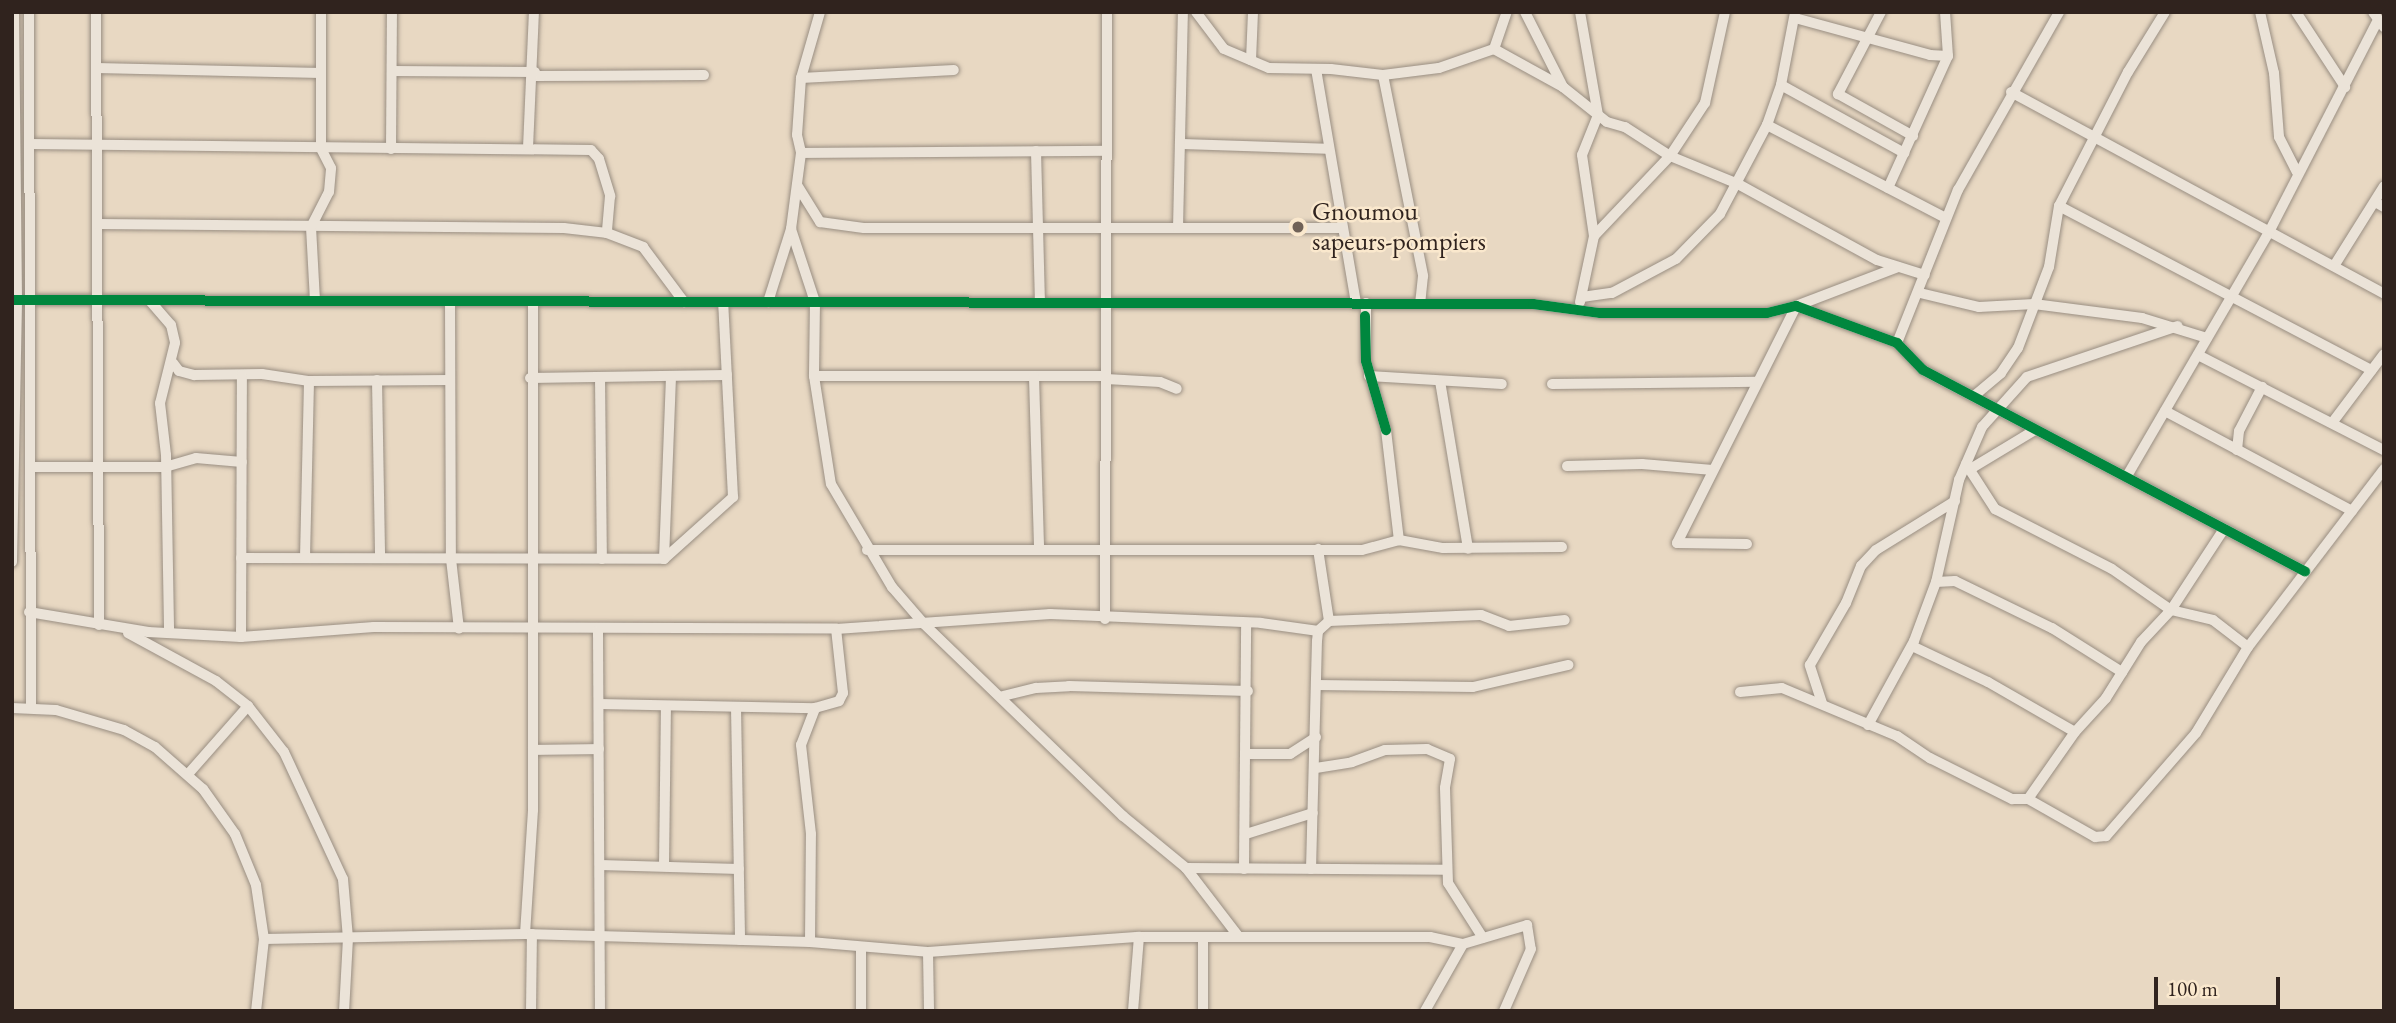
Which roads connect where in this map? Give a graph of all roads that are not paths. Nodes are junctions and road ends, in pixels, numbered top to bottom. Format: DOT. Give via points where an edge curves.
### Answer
graph roads {
  1 [pos="14,12"];
  2 [pos="29,12"];
  3 [pos="96,12"];
  4 [pos="321,12"];
  5 [pos="392,12"];
  6 [pos="534,12"];
  7 [pos="820,12"];
  8 [pos="1107,12"];
  9 [pos="1184,12"];
  10 [pos="1196,12"];
  11 [pos="1252,12"];
  12 [pos="1507,12"];
  13 [pos="1525,12"];
  14 [pos="1580,12"];
  15 [pos="1725,12"];
  16 [pos="1881,12"];
  17 [pos="1945,12"];
  18 [pos="2260,12"];
  19 [pos="2297,12"];
  20 [pos="2058,13"];
  21 [pos="2163,13"];
  22 [pos="1795,15"];
  23 [pos="2378,20"];
  24 [pos="1868,37"];
  25 [pos="1494,49"];
  26 [pos="1948,56"];
  27 [pos="1251,60"];
  28 [pos="96,68"];
  29 [pos="1317,69"];
  30 [pos="13,70"];
  31 [pos="954,70"];
  32 [pos="392,71"];
  33 [pos="321,73"];
  34 [pos="535,74"];
  35 [pos="704,75"];
  36 [pos="1383,75"];
  37 [pos="801,78"];
  38 [pos="1781,85"];
  39 [pos="1563,87"];
  40 [pos="2345,87"];
  41 [pos="2011,92"];
  42 [pos="1598,115"];
  43 [pos="1767,125"];
  44 [pos="1913,136"];
  45 [pos="2096,138"];
  46 [pos="29,144"];
  47 [pos="1180,144"];
  48 [pos="97,145"];
  49 [pos="321,148"];
  50 [pos="528,148"];
  51 [pos="391,149"];
  52 [pos="1329,149"];
  53 [pos="1036,151"];
  54 [pos="1107,152"];
  55 [pos="801,153"];
  56 [pos="1904,153"];
  57 [pos="1670,156"];
  58 [pos="2297,172"];
  59 [pos="1738,184"];
  60 [pos="797,185"];
  61 [pos="2384,186"];
  62 [pos="1888,188"];
  63 [pos="2379,205"];
  64 [pos="2059,206"];
  65 [pos="1945,218"];
  66 [pos="97,224"];
  67 [pos="311,227"];
  68 [pos="1340,228"];
  69 [pos="791,229"];
  70 [pos="1106,229"];
  71 [pos="1178,229"];
  72 [pos="1038,230"];
  73 [pos="2269,232"];
  74 [pos="607,233"];
  75 [pos="1594,236"];
  76 [pos="2334,266"];
  77 [pos="1898,267"];
  78 [pos="1925,275"];
  79 [pos="1920,293"];
  80 [pos="2233,294"];
  81 [pos="2384,294"];
  82 [pos="1582,297"];
  83 [pos="15,300"];
  84 [pos="32,300"];
  85 [pos="97,300"];
  86 [pos="149,301"];
  87 [pos="315,301"];
  88 [pos="450,301"];
  89 [pos="533,302"];
  90 [pos="684,302"];
  91 [pos="723,302"];
  92 [pos="768,302"];
  93 [pos="815,302"];
  94 [pos="1040,303"];
  95 [pos="1106,303"];
  96 [pos="1361,303"];
  97 [pos="1420,303"];
  98 [pos="2034,304"];
  99 [pos="1796,306"];
  100 [pos="1576,312"];
  101 [pos="2178,326"];
  102 [pos="2207,338"];
  103 [pos="1897,343"];
  104 [pos="2384,354"];
  105 [pos="2197,355"];
  106 [pos="173,363"];
  107 [pos="2372,370"];
  108 [pos="242,375"];
  109 [pos="727,375"];
  110 [pos="671,376"];
  111 [pos="814,376"];
  112 [pos="1369,376"];
  113 [pos="600,377"];
  114 [pos="1034,377"];
  115 [pos="1106,377"];
  116 [pos="530,378"];
  117 [pos="377,380"];
  118 [pos="450,380"];
  119 [pos="309,381"];
  120 [pos="1440,381"];
  121 [pos="1756,382"];
  122 [pos="1502,384"];
  123 [pos="1552,384"];
  124 [pos="2262,387"];
  125 [pos="1177,389"];
  126 [pos="1974,396"];
  127 [pos="1996,410"];
  128 [pos="2165,411"];
  129 [pos="2333,423"];
  130 [pos="2035,430"];
  131 [pos="2236,450"];
  132 [pos="2384,450"];
  133 [pos="242,462"];
  134 [pos="98,466"];
  135 [pos="1567,466"];
  136 [pos="1969,466"];
  137 [pos="30,467"];
  138 [pos="165,467"];
  139 [pos="2384,469"];
  140 [pos="1713,470"];
  141 [pos="2127,476"];
  142 [pos="1955,501"];
  143 [pos="2352,511"];
  144 [pos="2224,529"];
  145 [pos="1399,540"];
  146 [pos="1747,544"];
  147 [pos="1562,547"];
  148 [pos="1039,548"];
  149 [pos="1105,549"];
  150 [pos="1318,549"];
  151 [pos="1468,549"];
  152 [pos="867,550"];
  153 [pos="529,557"];
  154 [pos="241,558"];
  155 [pos="306,558"];
  156 [pos="380,558"];
  157 [pos="451,559"];
  158 [pos="602,559"];
  159 [pos="664,559"];
  160 [pos="12,562"];
  161 [pos="2305,571"];
  162 [pos="1936,582"];
  163 [pos="2171,610"];
  164 [pos="29,612"];
  165 [pos="1104,619"];
  166 [pos="1565,620"];
  167 [pos="1329,621"];
  168 [pos="924,624"];
  169 [pos="1247,624"];
  170 [pos="99,625"];
  171 [pos="118,628"];
  172 [pos="459,629"];
  173 [pos="836,629"];
  174 [pos="533,631"];
  175 [pos="598,631"];
  176 [pos="1318,631"];
  177 [pos="169,633"];
  178 [pos="241,637"];
  179 [pos="1912,646"];
  180 [pos="2248,647"];
  181 [pos="1568,665"];
  182 [pos="2122,672"];
  183 [pos="1317,685"];
  184 [pos="1248,691"];
  185 [pos="1740,692"];
  186 [pos="1003,696"];
  187 [pos="1822,703"];
  188 [pos="599,704"];
  189 [pos="248,706"];
  190 [pos="666,706"];
  191 [pos="736,707"];
  192 [pos="12,708"];
  193 [pos="31,708"];
  194 [pos="815,708"];
  195 [pos="1868,725"];
  196 [pos="2075,732"];
  197 [pos="1316,737"];
  198 [pos="599,749"];
  199 [pos="533,750"];
  200 [pos="1248,754"];
  201 [pos="1316,768"];
  202 [pos="188,773"];
  203 [pos="2028,799"];
  204 [pos="1312,813"];
  205 [pos="1246,834"];
  206 [pos="600,865"];
  207 [pos="664,866"];
  208 [pos="1186,868"];
  209 [pos="739,869"];
  210 [pos="1244,869"];
  211 [pos="1311,869"];
  212 [pos="1447,870"];
  213 [pos="528,934"];
  214 [pos="600,936"];
  215 [pos="1139,937"];
  216 [pos="1203,937"];
  217 [pos="1239,937"];
  218 [pos="348,938"];
  219 [pos="1483,938"];
  220 [pos="264,939"];
  221 [pos="740,940"];
  222 [pos="810,942"];
  223 [pos="1463,944"];
  224 [pos="861,948"];
  225 [pos="928,952"];
  226 [pos="256,1011"];
  227 [pos="344,1011"];
  228 [pos="531,1011"];
  229 [pos="600,1011"];
  230 [pos="861,1011"];
  231 [pos="929,1011"];
  232 [pos="1133,1011"];
  233 [pos="1203,1011"];
  234 [pos="1425,1011"];
  235 [pos="1504,1011"];
  1 -- 30 [label="street"];
  2 -- 46 [label="street"];
  3 -- 28 [label="street"];
  4 -- 33 [label="street"];
  5 -- 32 [label="street"];
  6 -- 34 [label="street"];
  7 -- 37 [label="street"];
  8 -- 54 [label="street"];
  9 -- 47 [label="street"];
  10 -- 27 [label="street" via="1224,49"];
  11 -- 27 [label="street"];
  12 -- 25 [label="street"];
  13 -- 39 [label="street"];
  14 -- 42 [label="street"];
  15 -- 57 [label="street" via="1705,103"];
  16 -- 24 [label="street"];
  17 -- 26 [label="street"];
  18 -- 58 [label="street" via="2274,73 2279,137"];
  19 -- 40 [label="street"];
  20 -- 41 [label="street"];
  21 -- 45 [label="street" via="2127,72"];
  22 -- 24 [label="street"];
  22 -- 38 [label="street"];
  23 -- 40 [label="street"];
  24 -- 26 [label="street"];
  24 -- 44 [label="street" via="1838,94"];
  25 -- 36 [label="street" via="1439,68"];
  25 -- 39 [label="street"];
  26 -- 44 [label="street"];
  27 -- 29 [label="street" via="1269,68"];
  28 -- 33 [label="street"];
  28 -- 48 [label="street"];
  29 -- 36 [label="street"];
  29 -- 52 [label="street"];
  30 -- 83 [label="street"];
  31 -- 37 [label="street"];
  32 -- 34 [label="street"];
  32 -- 51 [label="street"];
  33 -- 49 [label="street"];
  34 -- 35 [label="street"];
  34 -- 50 [label="street"];
  36 -- 97 [label="street" via="1423,276"];
  37 -- 55 [label="street" via="797,135"];
  38 -- 43 [label="street"];
  38 -- 56 [label="street"];
  39 -- 42 [label="street"];
  40 -- 58 [label="street"];
  41 -- 45 [label="street"];
  41 -- 65 [label="street"];
  42 -- 57 [label="street"];
  42 -- 75 [label="street" via="1581,155"];
  43 -- 59 [label="street"];
  43 -- 62 [label="street"];
  44 -- 56 [label="street"];
  45 -- 64 [label="street"];
  45 -- 73 [label="street"];
  46 -- 48 [label="street"];
  46 -- 84 [label="street"];
  47 -- 52 [label="street"];
  47 -- 71 [label="street"];
  48 -- 49 [label="street"];
  48 -- 66 [label="street"];
  49 -- 51 [label="street"];
  49 -- 67 [label="street" via="331,168 330,183"];
  50 -- 51 [label="street"];
  50 -- 74 [label="street" via="591,150 599,159 610,196"];
  52 -- 68 [label="street"];
  53 -- 54 [label="street"];
  53 -- 55 [label="street"];
  53 -- 72 [label="street"];
  54 -- 70 [label="street"];
  55 -- 60 [label="street"];
  56 -- 62 [label="street"];
  57 -- 59 [label="street"];
  57 -- 75 [label="street"];
  58 -- 73 [label="street"];
  59 -- 77 [label="street" via="1832,238"];
  59 -- 82 [label="street" via="1720,214 1676,259 1612,293"];
  60 -- 69 [label="street"];
  60 -- 72 [label="street" via="827,226"];
  61 -- 63 [label="street"];
  62 -- 65 [label="street"];
  63 -- 76 [label="street"];
  64 -- 80 [label="street"];
  64 -- 98 [label="street" via="2052,254"];
  65 -- 78 [label="street"];
  66 -- 67 [label="street"];
  66 -- 85 [label="street"];
  67 -- 74 [label="street" via="564,228"];
  67 -- 87 [label="street"];
  68 -- 71 [label="street"];
  68 -- 96 [label="street"];
  69 -- 92 [label="street"];
  69 -- 93 [label="street"];
  70 -- 71 [label="street"];
  70 -- 72 [label="street"];
  70 -- 95 [label="street"];
  72 -- 94 [label="street"];
  73 -- 76 [label="street"];
  73 -- 80 [label="street"];
  74 -- 90 [label="street" via="643,247"];
  75 -- 82 [label="street"];
  76 -- 81 [label="street"];
  77 -- 78 [label="street"];
  77 -- 99 [label="street"];
  78 -- 79 [label="street"];
  79 -- 98 [label="street" via="1979,307"];
  79 -- 103 [label="street"];
  80 -- 102 [label="street"];
  80 -- 107 [label="street"];
  82 -- 100 [label="street"];
  83 -- 84 [label="street"];
  83 -- 160 [label="street"];
  84 -- 85 [label="street"];
  84 -- 137 [label="street"];
  85 -- 86 [label="street"];
  85 -- 134 [label="street"];
  86 -- 87 [label="street"];
  86 -- 106 [label="street" via="171,325"];
  87 -- 88 [label="street"];
  88 -- 89 [label="street"];
  88 -- 118 [label="street"];
  89 -- 90 [label="street"];
  89 -- 116 [label="street"];
  90 -- 91 [label="street"];
  91 -- 92 [label="street"];
  91 -- 109 [label="street"];
  92 -- 93 [label="street"];
  93 -- 94 [label="street"];
  93 -- 111 [label="street"];
  94 -- 95 [label="street"];
  95 -- 96 [label="street"];
  95 -- 115 [label="street"];
  96 -- 97 [label="street"];
  96 -- 112 [label="street"];
  97 -- 100 [label="street" via="1533,304"];
  98 -- 101 [label="street"];
  98 -- 126 [label="street" via="2018,348 2001,373"];
  99 -- 100 [label="street" via="1767,313"];
  99 -- 103 [label="street"];
  99 -- 121 [label="street"];
  101 -- 102 [label="street"];
  101 -- 127 [label="street" via="2027,377"];
  102 -- 105 [label="street"];
  103 -- 126 [label="street" via="1923,370"];
  104 -- 107 [label="street"];
  105 -- 124 [label="street"];
  105 -- 128 [label="street"];
  106 -- 108 [label="street" via="179,371 194,375"];
  106 -- 138 [label="street" via="160,403"];
  107 -- 129 [label="street"];
  108 -- 119 [label="street"];
  108 -- 133 [label="street"];
  109 -- 110 [label="street"];
  109 -- 159 [label="street" via="733,497"];
  110 -- 113 [label="street"];
  110 -- 159 [label="street"];
  111 -- 114 [label="street"];
  111 -- 152 [label="street" via="831,484"];
  112 -- 120 [label="street"];
  112 -- 145 [label="street" via="1386,430"];
  113 -- 116 [label="street"];
  113 -- 158 [label="street"];
  114 -- 115 [label="street"];
  114 -- 148 [label="street"];
  115 -- 125 [label="street" via="1160,382"];
  115 -- 149 [label="street"];
  116 -- 153 [label="street"];
  117 -- 118 [label="street"];
  117 -- 119 [label="street"];
  117 -- 156 [label="street"];
  118 -- 157 [label="street"];
  119 -- 155 [label="street"];
  120 -- 122 [label="street"];
  120 -- 151 [label="street"];
  121 -- 123 [label="street"];
  121 -- 140 [label="street"];
  124 -- 129 [label="street"];
  124 -- 131 [label="street" via="2239,430"];
  126 -- 127 [label="street"];
  127 -- 130 [label="street"];
  127 -- 136 [label="street"];
  128 -- 131 [label="street"];
  128 -- 141 [label="street"];
  129 -- 132 [label="street"];
  130 -- 136 [label="street"];
  130 -- 141 [label="street"];
  131 -- 143 [label="street"];
  133 -- 138 [label="street" via="196,458"];
  133 -- 154 [label="street"];
  134 -- 137 [label="street"];
  134 -- 138 [label="street"];
  134 -- 170 [label="street"];
  135 -- 140 [label="street" via="1642,464"];
  136 -- 142 [label="street"];
  136 -- 163 [label="street" via="1995,509 2112,569"];
  137 -- 164 [label="street"];
  138 -- 177 [label="street"];
  139 -- 143 [label="street"];
  140 -- 146 [label="street" via="1677,543"];
  141 -- 144 [label="street"];
  142 -- 162 [label="street"];
  142 -- 187 [label="street" via="1876,550 1861,566 1846,603 1810,665"];
  143 -- 161 [label="street"];
  144 -- 161 [label="street"];
  144 -- 163 [label="street"];
  145 -- 150 [label="street" via="1362,550"];
  145 -- 151 [label="street"];
  147 -- 151 [label="street"];
  148 -- 149 [label="street"];
  148 -- 152 [label="street"];
  149 -- 150 [label="street"];
  149 -- 165 [label="street"];
  150 -- 167 [label="street"];
  152 -- 168 [label="street"];
  153 -- 157 [label="street"];
  153 -- 158 [label="street"];
  153 -- 174 [label="street"];
  154 -- 155 [label="street"];
  154 -- 178 [label="street"];
  155 -- 156 [label="street"];
  156 -- 157 [label="street"];
  157 -- 172 [label="street"];
  158 -- 159 [label="street"];
  161 -- 180 [label="street"];
  162 -- 179 [label="street"];
  162 -- 182 [label="street" via="1955,581 2052,628"];
  163 -- 180 [label="street" via="2213,620"];
  163 -- 182 [label="street" via="2141,642"];
  164 -- 170 [label="street"];
  164 -- 193 [label="street"];
  165 -- 168 [label="street" via="1025,614"];
  165 -- 169 [label="street"];
  166 -- 167 [label="street" via="1509,626 1481,615"];
  167 -- 176 [label="street"];
  168 -- 173 [label="street"];
  168 -- 186 [label="street"];
  169 -- 176 [label="street"];
  169 -- 184 [label="street"];
  170 -- 171 [label="street"];
  171 -- 177 [label="street"];
  171 -- 189 [label="street" via="197,668"];
  172 -- 174 [label="street"];
  172 -- 178 [label="street" via="374,627"];
  173 -- 175 [label="street"];
  173 -- 194 [label="street" via="843,693 839,701"];
  174 -- 175 [label="street"];
  174 -- 199 [label="street"];
  175 -- 188 [label="street"];
  176 -- 183 [label="street"];
  177 -- 178 [label="street"];
  179 -- 195 [label="street"];
  179 -- 196 [label="street" via="1988,682"];
  180 -- 203 [label="street" via="2196,733 2106,836 2095,837"];
  181 -- 183 [label="street" via="1473,687"];
  182 -- 196 [label="street"];
  183 -- 197 [label="street"];
  184 -- 186 [label="street" via="1069,687"];
  184 -- 200 [label="street"];
  185 -- 187 [label="street" via="1782,688"];
  186 -- 208 [label="street" via="1123,816"];
  187 -- 195 [label="street"];
  188 -- 190 [label="street"];
  188 -- 198 [label="street"];
  189 -- 202 [label="street"];
  189 -- 218 [label="street" via="284,752 343,879"];
  190 -- 191 [label="street"];
  190 -- 207 [label="street"];
  191 -- 194 [label="street"];
  191 -- 209 [label="street"];
  192 -- 193 [label="street"];
  193 -- 202 [label="street" via="90,717 124,730"];
  194 -- 222 [label="street" via="801,745 811,834"];
  195 -- 203 [label="street" via="2012,799"];
  196 -- 203 [label="street"];
  197 -- 200 [label="street" via="1290,754"];
  197 -- 201 [label="street"];
  198 -- 199 [label="street"];
  198 -- 206 [label="street"];
  199 -- 213 [label="street"];
  200 -- 205 [label="street"];
  201 -- 204 [label="street"];
  201 -- 212 [label="street" via="1385,750 1427,749 1450,759 1445,788"];
  202 -- 220 [label="street" via="220,810 247,859"];
  204 -- 205 [label="street"];
  204 -- 211 [label="street"];
  205 -- 210 [label="street"];
  206 -- 207 [label="street"];
  206 -- 214 [label="street"];
  207 -- 209 [label="street"];
  208 -- 210 [label="street"];
  208 -- 217 [label="street"];
  209 -- 221 [label="street"];
  210 -- 211 [label="street"];
  211 -- 212 [label="street"];
  212 -- 219 [label="street" via="1448,883"];
  213 -- 214 [label="street"];
  213 -- 218 [label="street"];
  213 -- 228 [label="street"];
  214 -- 221 [label="street"];
  214 -- 229 [label="street"];
  215 -- 216 [label="street"];
  215 -- 225 [label="street"];
  215 -- 232 [label="street"];
  216 -- 217 [label="street"];
  216 -- 233 [label="street"];
  217 -- 223 [label="street" via="1430,937"];
  218 -- 220 [label="street"];
  218 -- 227 [label="street"];
  219 -- 223 [label="street"];
  219 -- 235 [label="street" via="1527,925 1531,949"];
  220 -- 226 [label="street"];
  221 -- 222 [label="street"];
  222 -- 224 [label="street"];
  223 -- 234 [label="street"];
  224 -- 225 [label="street"];
  224 -- 230 [label="street"];
  225 -- 231 [label="street"];
}
